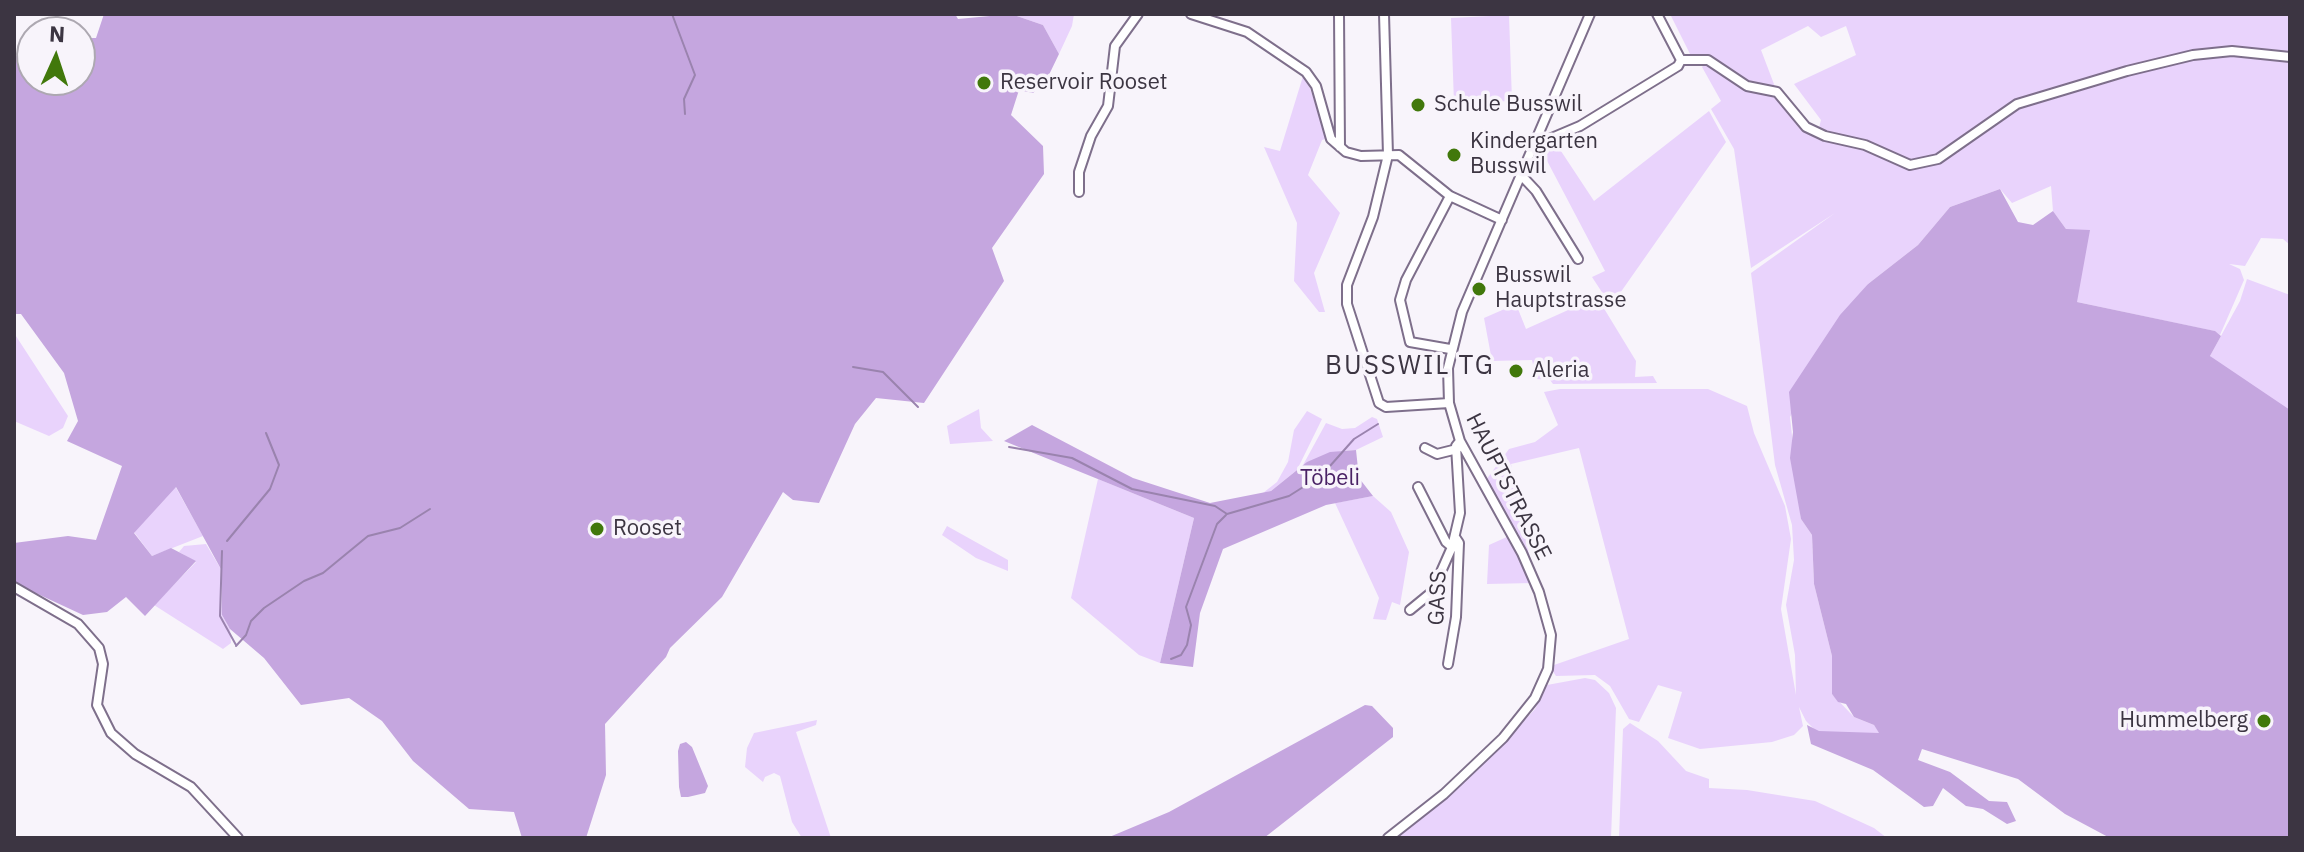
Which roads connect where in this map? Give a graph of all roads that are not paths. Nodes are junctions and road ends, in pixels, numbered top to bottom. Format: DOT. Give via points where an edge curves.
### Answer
graph roads {
  1 [pos="1138,14"];
  2 [pos="1191,14"];
  3 [pos="1339,14"];
  4 [pos="1384,14"];
  5 [pos="1576,14"];
  6 [pos="1657,14"];
  7 [pos="1589,17"];
  8 [pos="2290,57"];
  9 [pos="1681,60"];
  10 [pos="1536,139"];
  11 [pos="1340,147"];
  12 [pos="1388,155"];
  13 [pos="1521,175"];
  14 [pos="1079,192"];
  15 [pos="1450,196"];
  16 [pos="1502,220"];
  17 [pos="1578,259"];
  18 [pos="1450,349"];
  19 [pos="1449,403"];
  20 [pos="1459,445"];
  21 [pos="1425,448"];
  22 [pos="1418,487"];
  23 [pos="1455,537"];
  24 [pos="1452,547"];
  25 [pos="14,587"];
  26 [pos="1410,610"];
  27 [pos="1448,664"];
  28 [pos="238,838"];
  29 [pos="1388,838"];
  1 -- 14 [label="street" via="1113,53 1108,106 1091,136 1079,172"];
  2 -- 11 [label="street" via="1247,32 1306,72 1316,86 1326,128"];
  3 -- 11 [label="street"];
  4 -- 12 [label="street"];
  5 -- 7 [label="street"];
  6 -- 9 [label="street"];
  7 -- 10 [label="street, HAUPTSTRASSE"];
  8 -- 9 [label="street" via="2232,51 2127,71 2017,104 1938,159 1910,165 1806,127 1777,92 1747,86 1708,60"];
  9 -- 10 [label="street" via="1661,78 1580,126 1547,140"];
  10 -- 13 [label="street, HAUPTSTRASSE"];
  11 -- 12 [label="street" via="1361,156"];
  12 -- 15 [label="street" via="1399,155 1416,166"];
  12 -- 19 [label="street" via="1373,217 1347,285 1347,304 1379,403"];
  13 -- 16 [label="street, HAUPTSTRASSE"];
  13 -- 17 [label="street"];
  15 -- 16 [label="street"];
  15 -- 18 [label="street" via="1400,300 1410,342"];
  16 -- 18 [label="street, HAUPTSTRASSE"];
  18 -- 19 [label="street, HAUPTSTRASSE"];
  19 -- 20 [label="street, HAUPTSTRASSE"];
  20 -- 21 [label="street" via="1437,454"];
  20 -- 23 [label="street"];
  20 -- 29 [label="street, HAUPTSTRASSE" via="1531,572 1548,622 1551,659 1541,688 1503,738"];
  22 -- 24 [label="street"];
  23 -- 24 [label="street"];
  23 -- 27 [label="street, GASS" via="1456,617"];
  24 -- 26 [label="street" via="1432,592"];
  25 -- 28 [label="street" via="68,617 99,648 103,664 97,705 111,733 191,787"];
}
